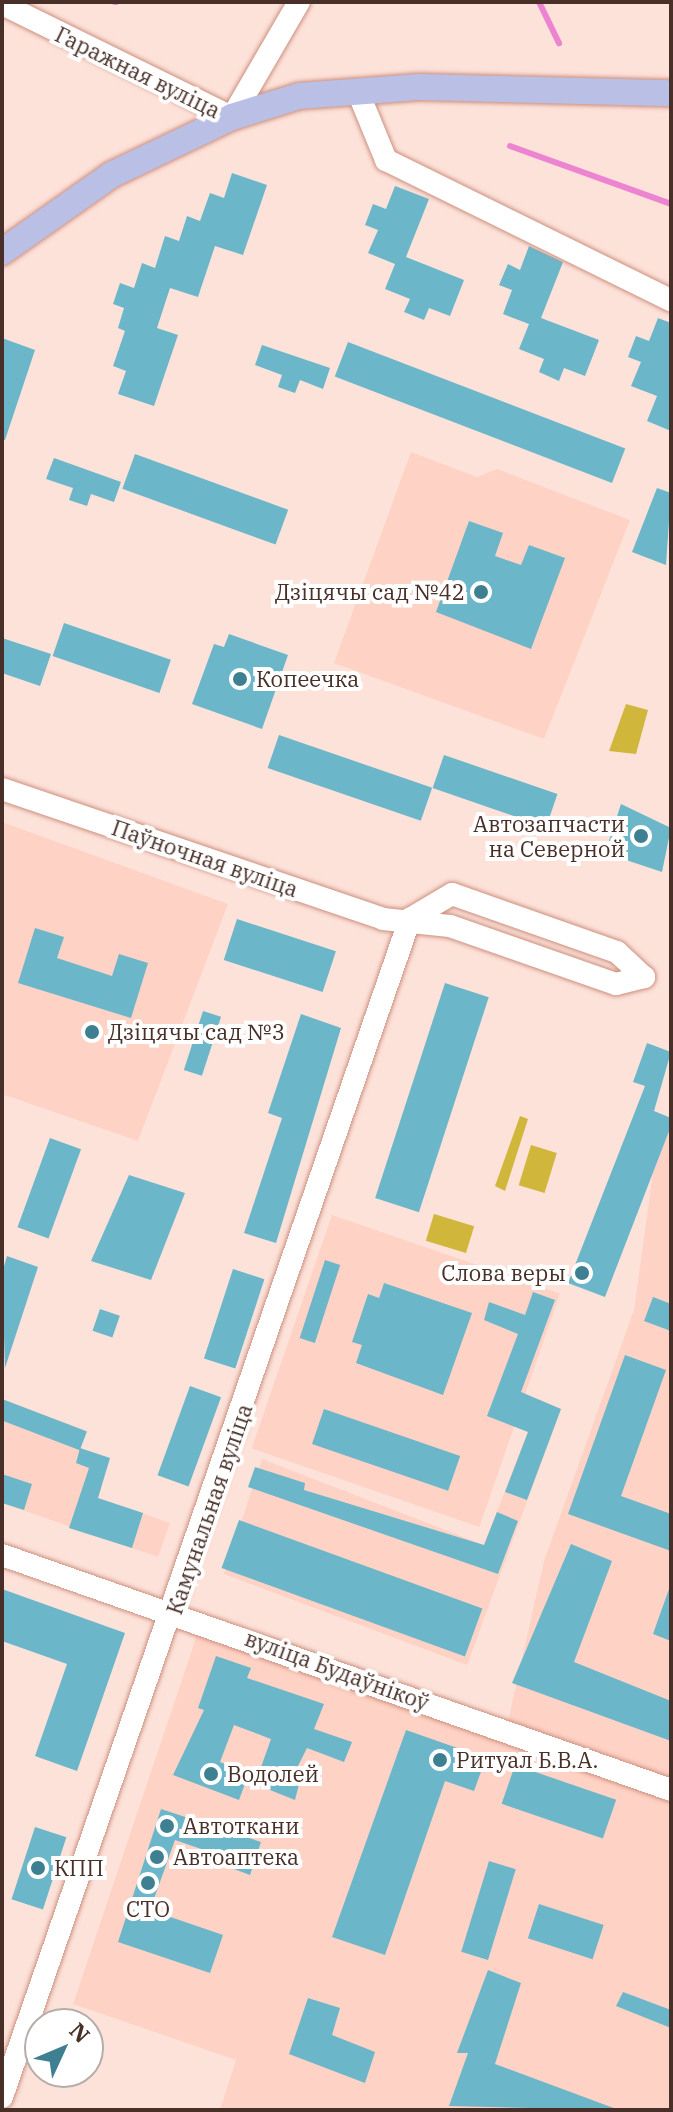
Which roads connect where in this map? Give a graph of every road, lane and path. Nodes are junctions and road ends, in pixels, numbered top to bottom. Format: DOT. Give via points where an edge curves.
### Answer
graph roads {
  1 [pos="299,2"];
  2 [pos="2,4"];
  3 [pos="358,92"];
  4 [pos="671,93"];
  5 [pos="232,117"];
  6 [pos="2,252"];
  7 [pos="671,300"];
  8 [pos="2,789"];
  9 [pos="410,919"];
  10 [pos="2,1555"];
  11 [pos="173,1611"];
  12 [pos="671,1790"];
  13 [pos="2,2097"];
  1 -- 5 [label="street"];
  2 -- 5 [label="street, Гаражная вуліца"];
  3 -- 4 [label="main road"];
  3 -- 5 [label="main road" via="299,96"];
  3 -- 7 [label="street" via="386,160"];
  5 -- 6 [label="main road" via="111,175"];
  8 -- 9 [label="street, Паўночная вуліца" via="383,919"];
  9 -- 9 [label="street, Паўночная вуліца" via="616,984 644,977 617,952 452,894"];
  9 -- 11 [label="street, Камунальная вуліца"];
  10 -- 11 [label="street, вуліца Будаўнікоў"];
  11 -- 12 [label="street, вуліца Будаўнікоў"];
  11 -- 13 [label="street, Камунальная вуліца"];
}
